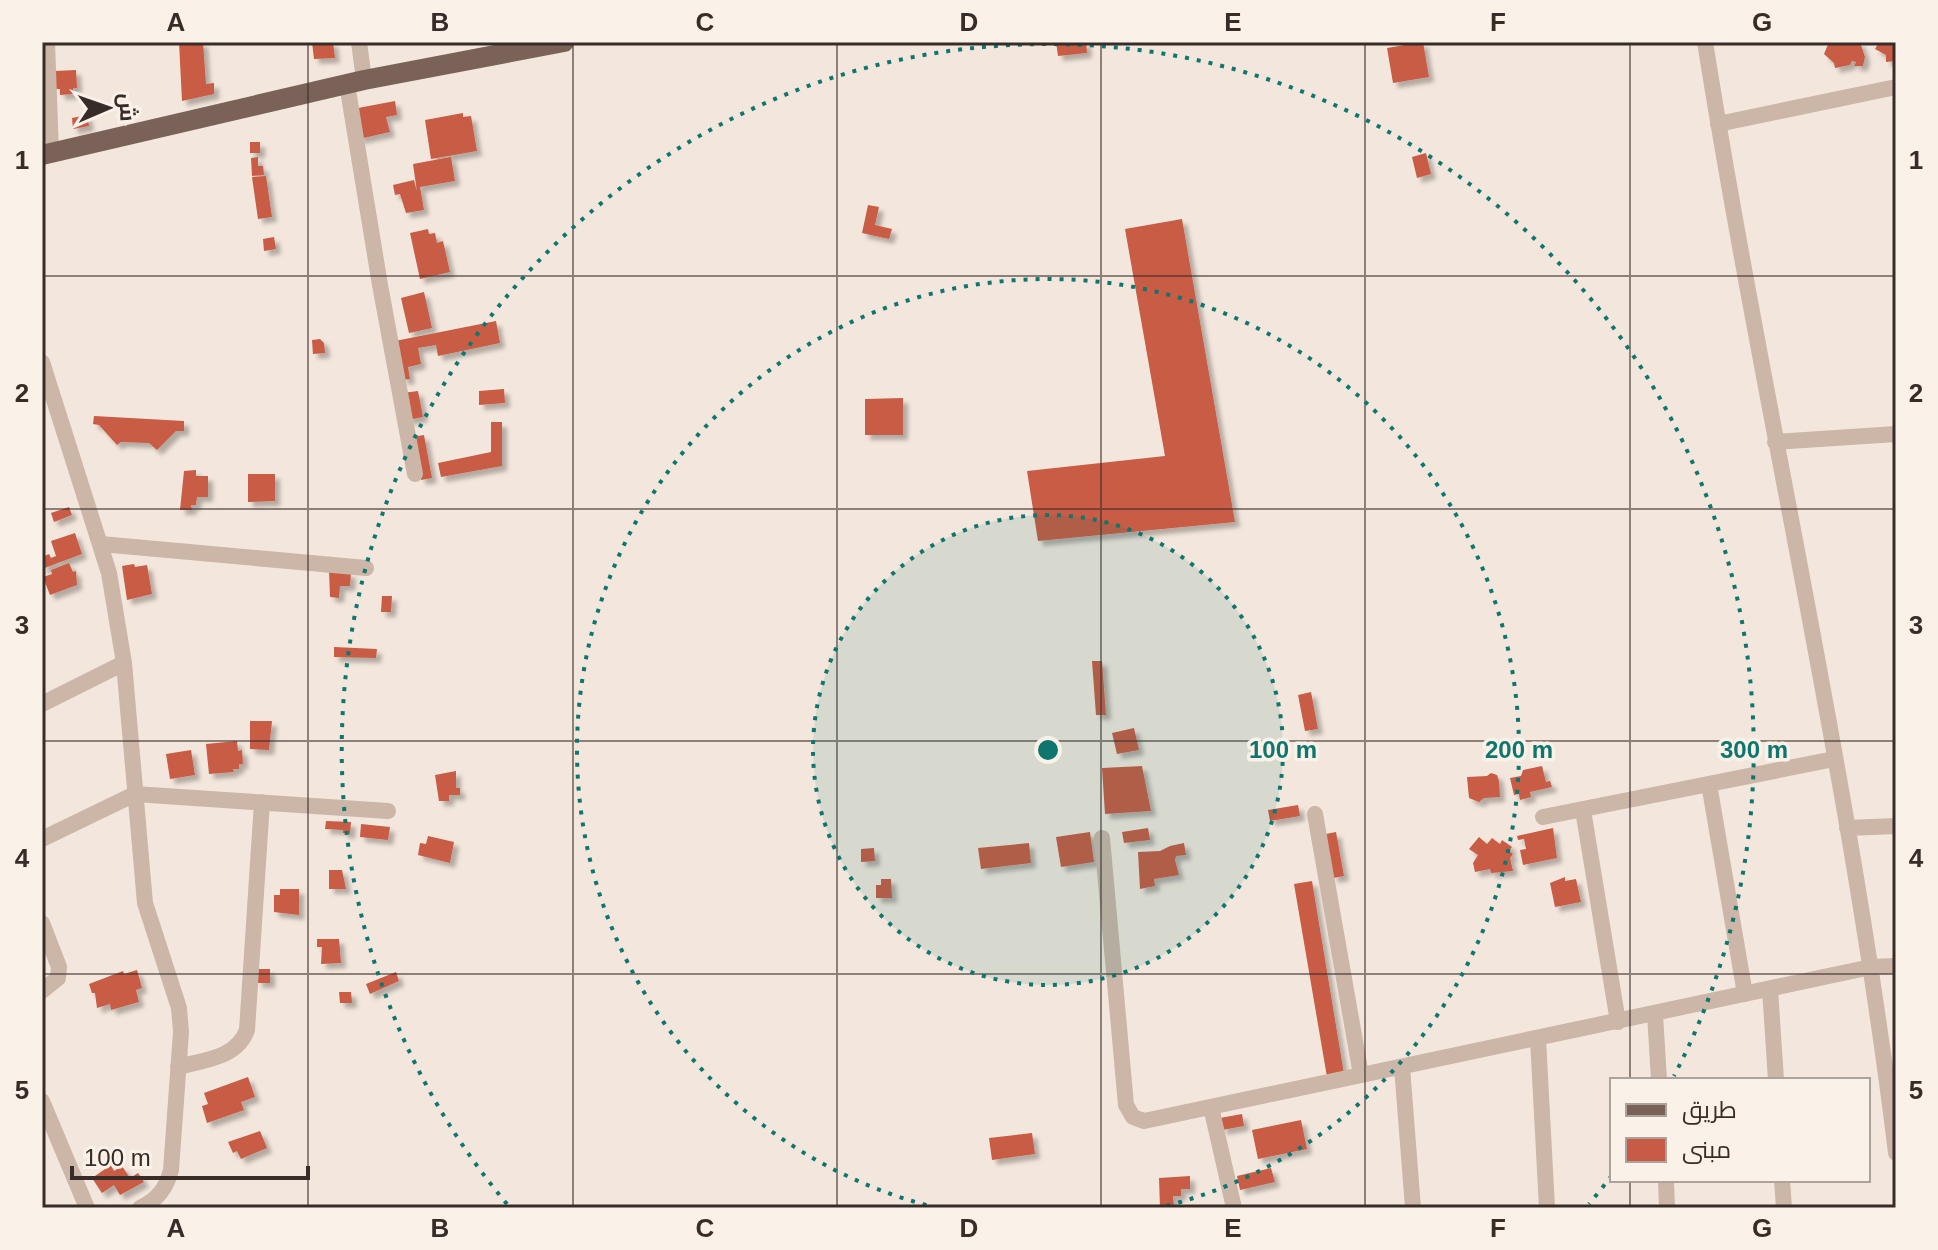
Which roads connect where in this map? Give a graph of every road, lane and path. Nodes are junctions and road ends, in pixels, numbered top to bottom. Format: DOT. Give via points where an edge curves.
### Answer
graph roads {
  1 [pos="47,42"];
  2 [pos="359,42"];
  3 [pos="564,42"];
  4 [pos="1705,42"];
  5 [pos="356,82"];
  6 [pos="1896,87"];
  7 [pos="1718,124"];
  8 [pos="47,154"];
  9 [pos="42,362"];
  10 [pos="1896,434"];
  11 [pos="1775,442"];
  12 [pos="415,474"];
  13 [pos="101,544"];
  14 [pos="366,568"];
  15 [pos="124,663"];
  16 [pos="42,704"];
  17 [pos="1834,759"];
  18 [pos="1709,784"];
  19 [pos="135,794"];
  20 [pos="262,802"];
  21 [pos="1583,810"];
  22 [pos="388,811"];
  23 [pos="1315,814"];
  24 [pos="1543,817"];
  25 [pos="1896,826"];
  26 [pos="1847,828"];
  27 [pos="1102,838"];
  28 [pos="42,839"];
  29 [pos="42,923"];
  30 [pos="1896,966"];
  31 [pos="1871,967"];
  32 [pos="1770,989"];
  33 [pos="42,991"];
  34 [pos="1745,994"];
  35 [pos="1655,1014"];
  36 [pos="1618,1022"];
  37 [pos="1538,1039"];
  38 [pos="178,1067"];
  39 [pos="1402,1067"];
  40 [pos="1361,1075"];
  41 [pos="1659,1078"];
  42 [pos="1776,1078"];
  43 [pos="1892,1092"];
  44 [pos="42,1101"];
  45 [pos="1211,1107"];
  46 [pos="1896,1153"];
  47 [pos="1666,1182"];
  48 [pos="1782,1182"];
  49 [pos="87,1208"];
  50 [pos="140,1208"];
  51 [pos="1234,1208"];
  52 [pos="1413,1208"];
  53 [pos="1547,1208"];
  54 [pos="1667,1208"];
  55 [pos="1784,1208"];
  1 -- 8 [label="street"];
  2 -- 5 [label="street"];
  3 -- 5 [label="main road"];
  4 -- 7 [label="street"];
  5 -- 8 [label="main road"];
  5 -- 12 [label="street" via="380,285"];
  6 -- 7 [label="street"];
  7 -- 11 [label="street"];
  9 -- 13 [label="street"];
  10 -- 11 [label="street"];
  11 -- 17 [label="street"];
  13 -- 14 [label="street"];
  13 -- 15 [label="street"];
  15 -- 16 [label="street"];
  15 -- 19 [label="street"];
  17 -- 18 [label="street"];
  17 -- 26 [label="street"];
  18 -- 21 [label="street"];
  18 -- 34 [label="street"];
  19 -- 20 [label="street"];
  19 -- 28 [label="street"];
  19 -- 38 [label="street" via="145,903 179,1008"];
  20 -- 22 [label="street"];
  20 -- 38 [label="street" via="247,1030 234,1050"];
  21 -- 24 [label="street"];
  21 -- 36 [label="street"];
  23 -- 40 [label="street"];
  25 -- 26 [label="street"];
  26 -- 31 [label="street"];
  27 -- 45 [label="street" via="1126,1105 1133,1117 1144,1121"];
  29 -- 33 [label="street" via="59,967 58,978"];
  30 -- 31 [label="street"];
  31 -- 32 [label="street"];
  31 -- 43 [label="street"];
  32 -- 34 [label="street"];
  32 -- 42 [label="street"];
  34 -- 35 [label="street"];
  35 -- 36 [label="street"];
  35 -- 41 [label="street"];
  36 -- 37 [label="street"];
  37 -- 39 [label="street"];
  37 -- 53 [label="street"];
  38 -- 50 [label="street" via="166,1188"];
  39 -- 40 [label="street"];
  39 -- 52 [label="street"];
  40 -- 45 [label="street"];
  43 -- 46 [label="street"];
  44 -- 49 [label="street"];
  45 -- 51 [label="street"];
  47 -- 54 [label="street"];
  48 -- 55 [label="street"];
}
